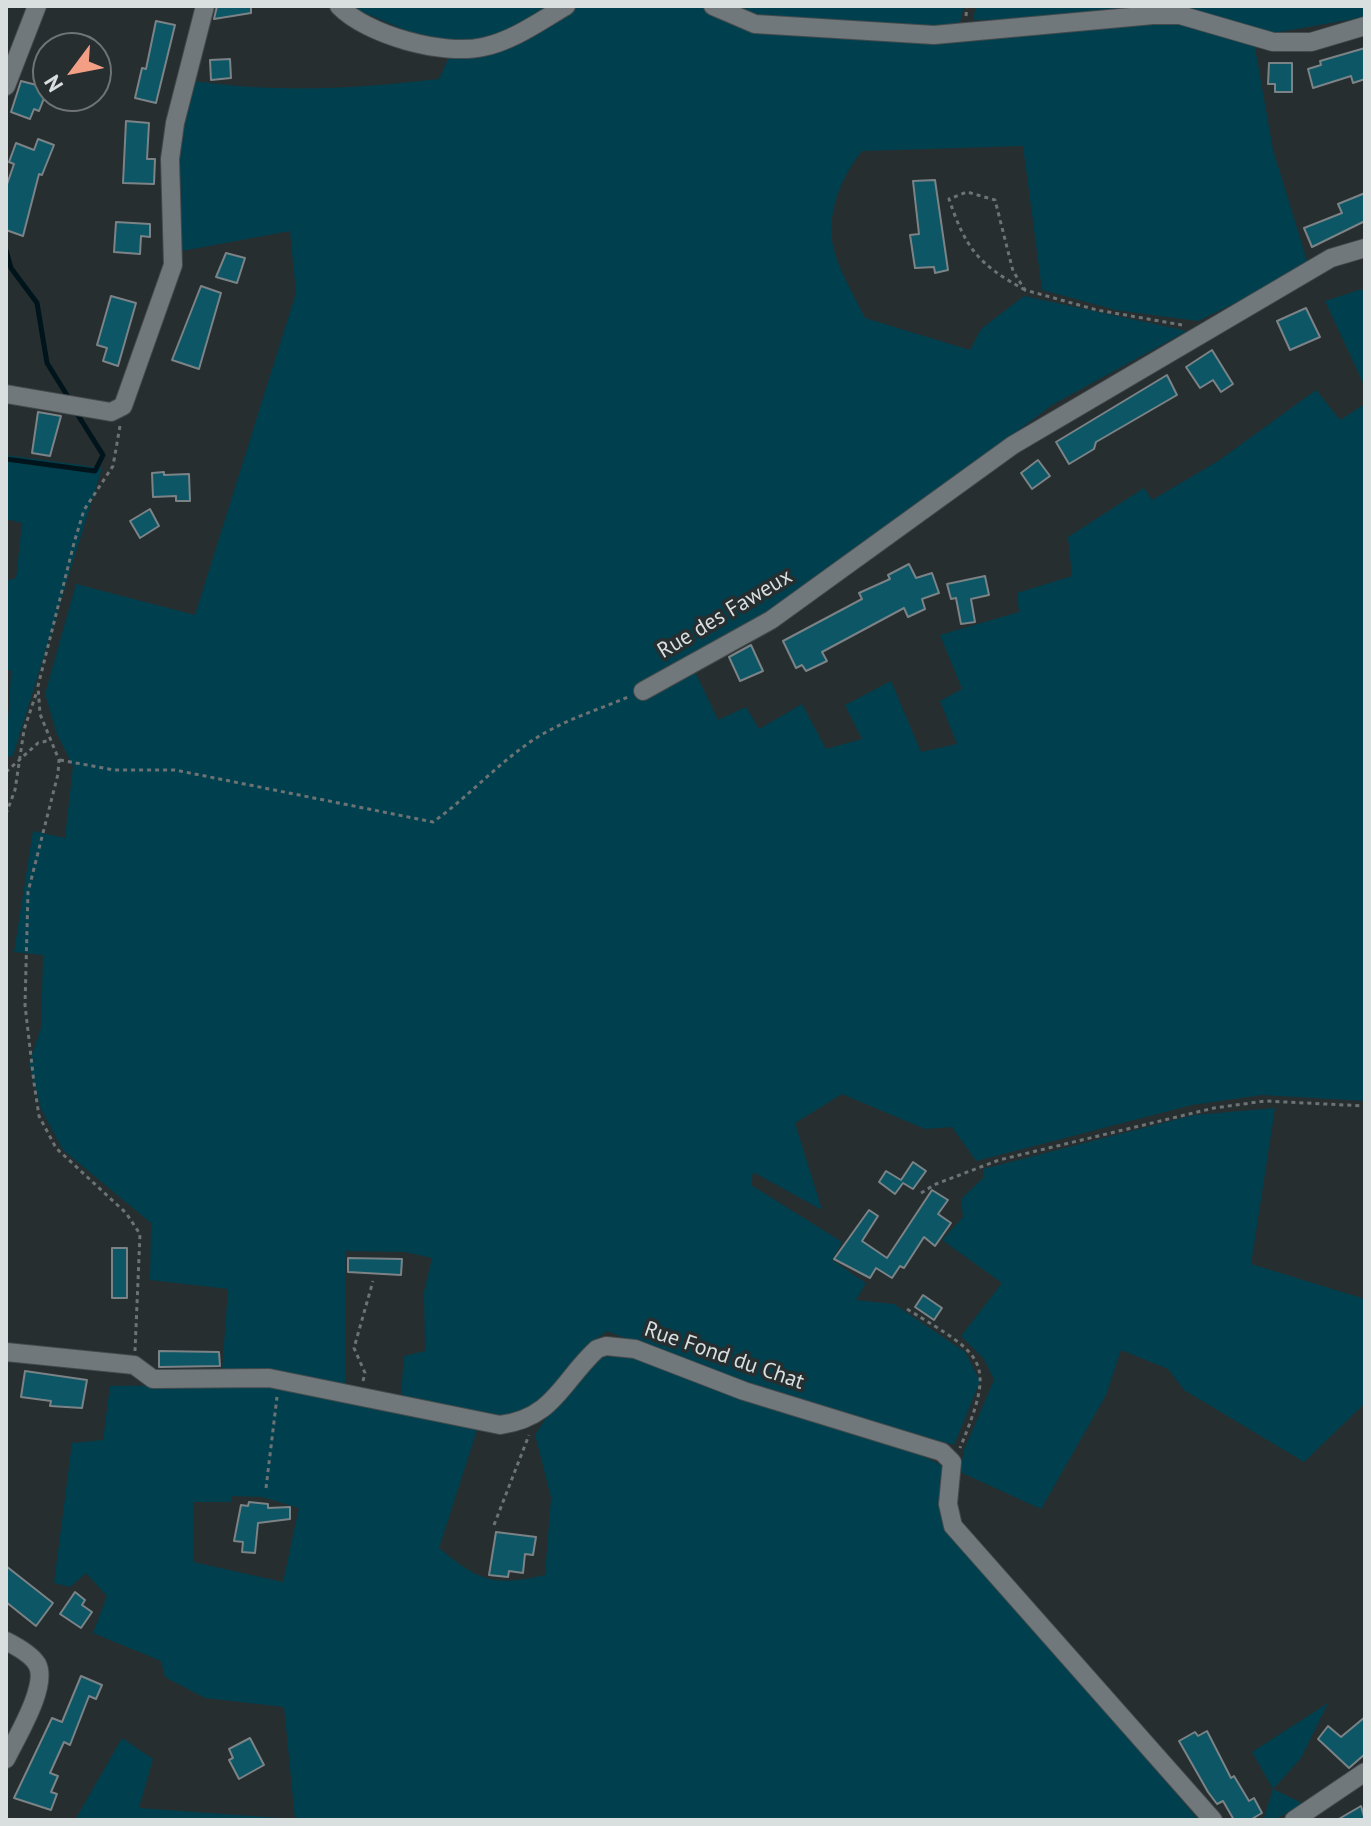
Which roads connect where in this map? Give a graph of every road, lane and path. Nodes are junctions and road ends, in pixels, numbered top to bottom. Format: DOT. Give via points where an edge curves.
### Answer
graph roads {
  1 [pos="37,6"];
  2 [pos="205,6"];
  3 [pos="339,6"];
  4 [pos="566,6"];
  5 [pos="713,6"];
  6 [pos="1365,26"];
  7 [pos="6,86"];
  8 [pos="1365,248"];
  9 [pos="1025,290"];
  10 [pos="1209,329"];
  11 [pos="6,394"];
  12 [pos="123,406"];
  13 [pos="38,686"];
  14 [pos="643,691"];
  15 [pos="52,740"];
  16 [pos="59,760"];
  17 [pos="17,761"];
  18 [pos="6,772"];
  19 [pos="6,814"];
  20 [pos="1365,1106"];
  21 [pos="921,1193"];
  22 [pos="373,1281"];
  23 [pos="907,1309"];
  24 [pos="6,1352"];
  25 [pos="134,1365"];
  26 [pos="279,1380"];
  27 [pos="360,1397"];
  28 [pos="539,1411"];
  29 [pos="952,1462"];
  30 [pos="266,1488"];
  31 [pos="494,1525"];
  32 [pos="6,1641"];
  33 [pos="6,1759"];
  34 [pos="1365,1772"];
  35 [pos="1213,1820"];
  36 [pos="1294,1820"];
  1 -- 7 [label="street"];
  2 -- 12 [label="street" via="170,159 173,265"];
  3 -- 4 [label="street" via="378,30 425,46 483,48"];
  5 -- 6 [label="street" via="755,24 934,35 1180,15 1273,42 1298,42"];
  8 -- 10 [label="street, Rue des Faweux" via="1331,258"];
  9 -- 9 [label="path" via="1013,271 995,200 967,192 949,199 962,240 993,272"];
  9 -- 10 [label="path" via="1097,310"];
  10 -- 14 [label="street, Rue des Faweux" via="1013,445 771,620"];
  11 -- 12 [label="street" via="111,412"];
  12 -- 13 [label="path" via="113,466 84,510"];
  13 -- 15 [label="path" via="44,730"];
  13 -- 17 [label="path"];
  14 -- 16 [label="path" via="551,730 433,822 175,770 114,770"];
  15 -- 16 [label="path"];
  15 -- 17 [label="path" via="38,743"];
  16 -- 25 [label="path" via="28,892 25,1005 31,1058 39,1116 56,1148 126,1213 140,1234"];
  17 -- 18 [label="path"];
  17 -- 19 [label="path"];
  20 -- 21 [label="path" via="1265,1101 1214,1108 999,1160"];
  22 -- 27 [label="path" via="354,1348 365,1373"];
  23 -- 29 [label="path" via="962,1342 982,1370 980,1400"];
  24 -- 25 [label="street, Rue Fond du Chat"];
  25 -- 26 [label="street, Rue Fond du Chat" via="153,1379"];
  26 -- 27 [label="street, Rue Fond du Chat"];
  26 -- 30 [label="path"];
  27 -- 28 [label="street, Rue Fond du Chat" via="500,1425 523,1422"];
  28 -- 29 [label="street, Rue Fond du Chat" via="556,1399 597,1349 615,1346 925,1445"];
  28 -- 31 [label="path"];
  29 -- 35 [label="street" via="948,1504 953,1526"];
  32 -- 33 [label="street" via="37,1663 40,1674 38,1691"];
  34 -- 36 [label="street"];
}
